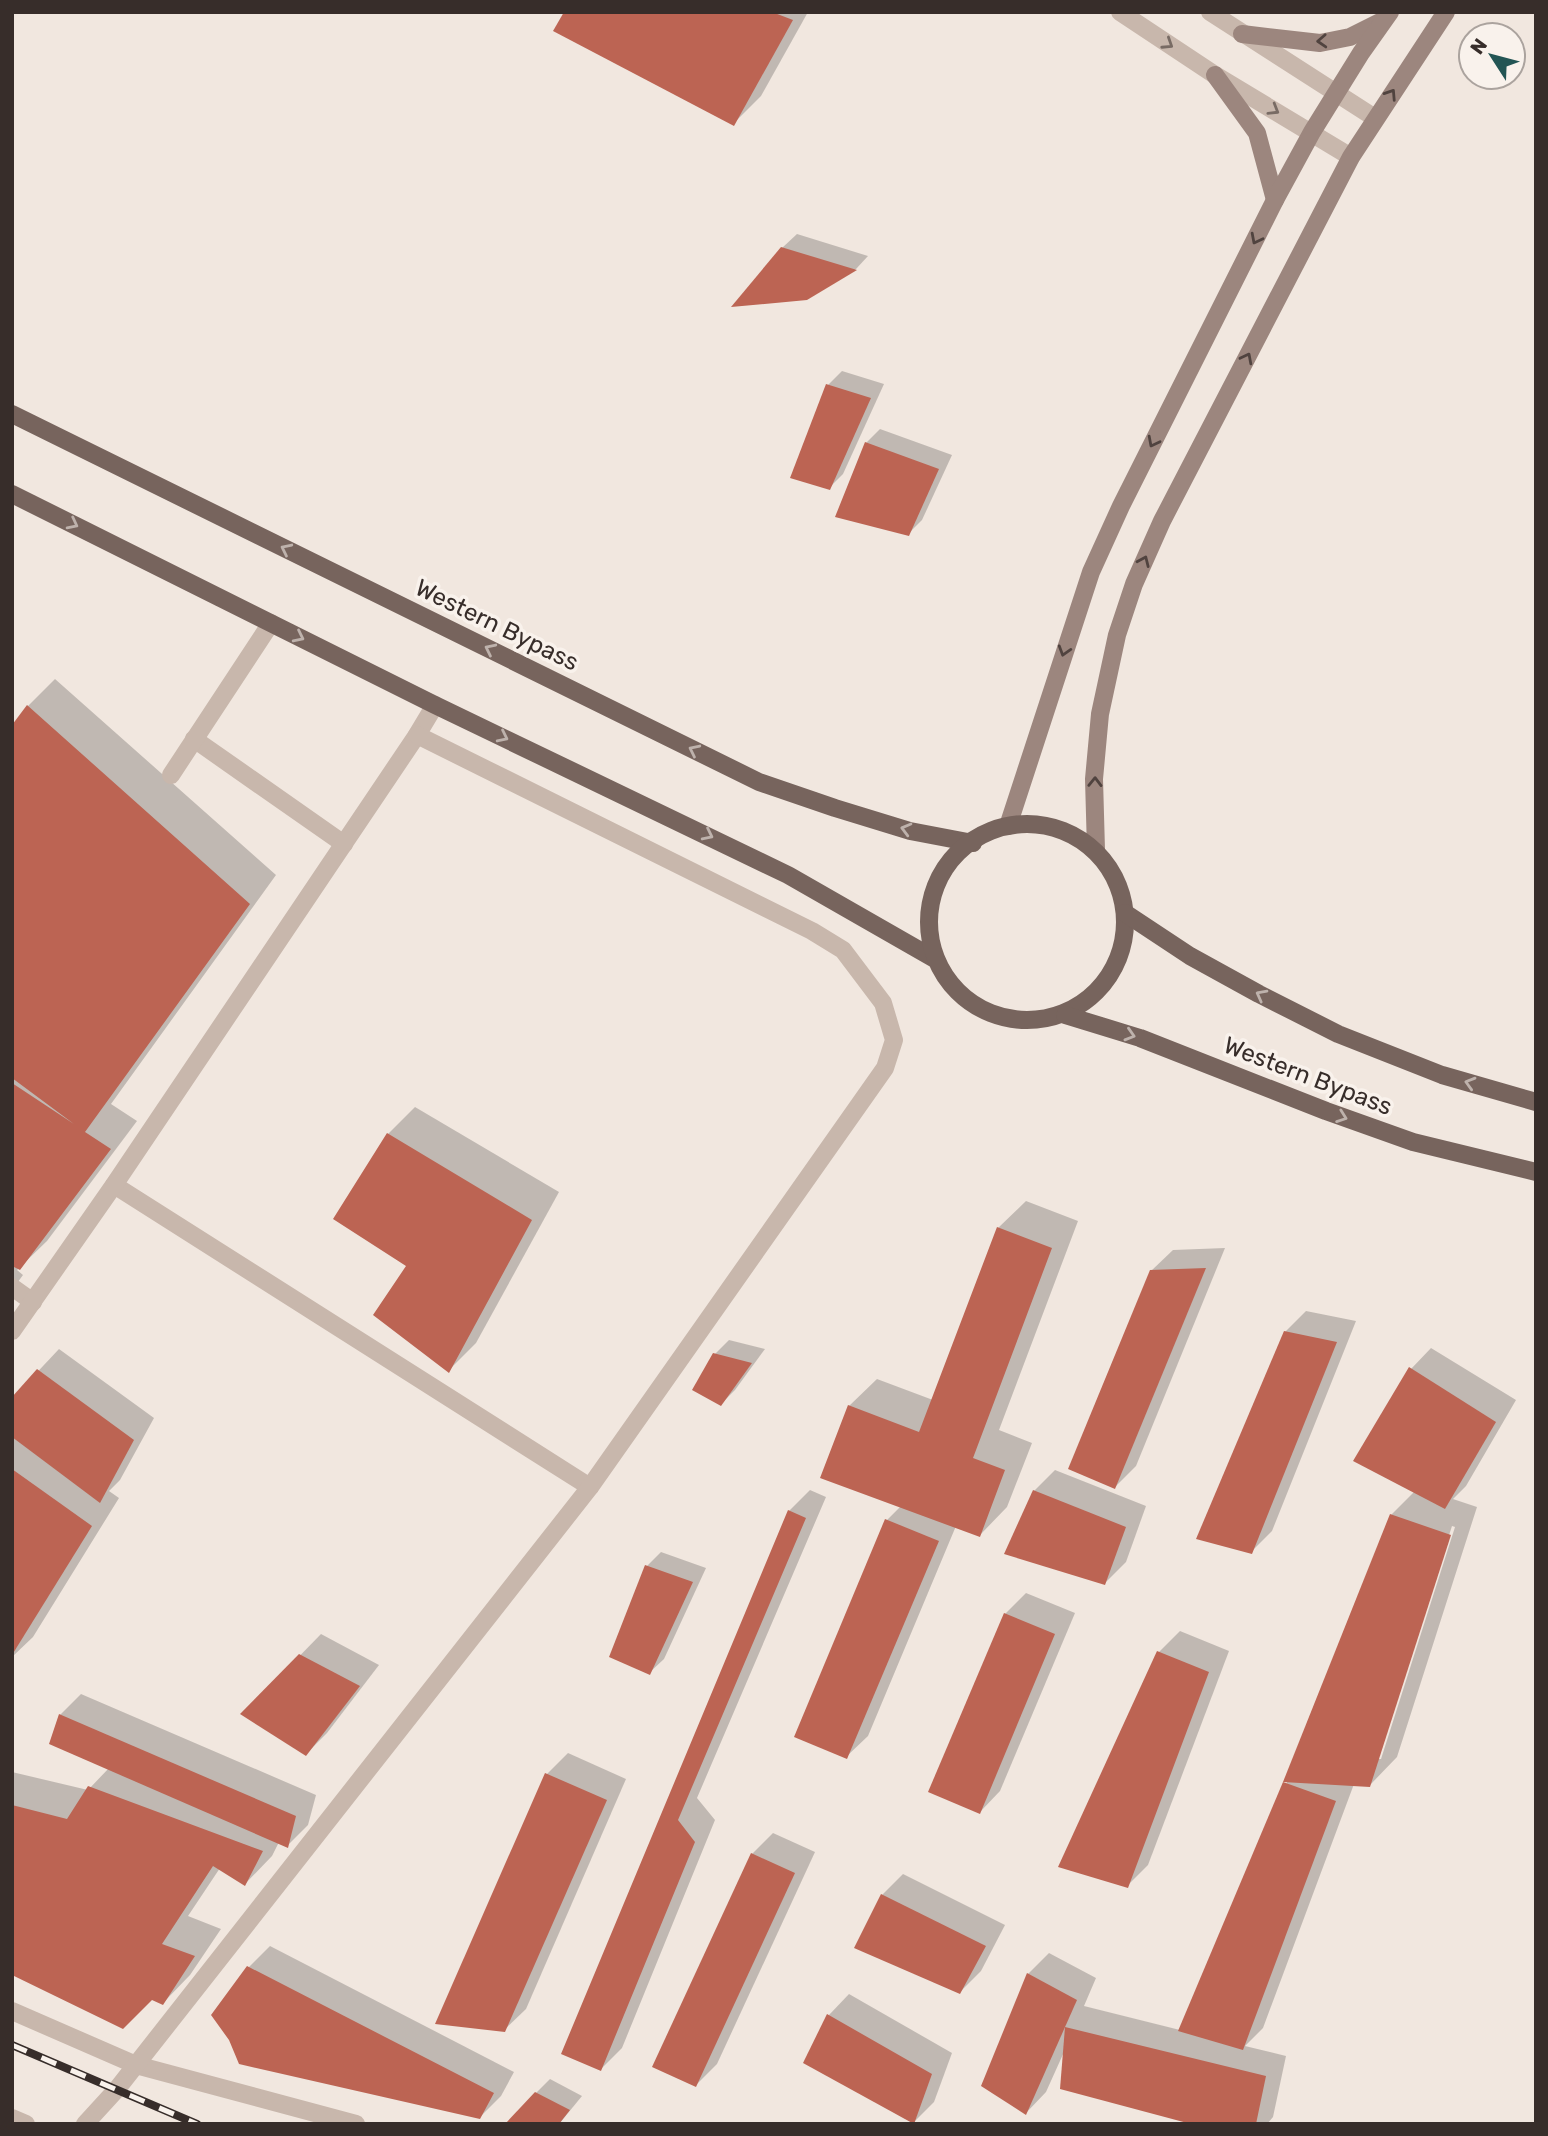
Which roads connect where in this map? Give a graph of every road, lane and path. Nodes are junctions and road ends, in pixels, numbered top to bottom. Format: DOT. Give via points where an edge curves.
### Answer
graph roads {
  1 [pos="1120,12"];
  2 [pos="1210,12"];
  3 [pos="1446,12"];
  4 [pos="1388,16"];
  5 [pos="1242,34"];
  6 [pos="1215,75"];
  7 [pos="1336,93"];
  8 [pos="1375,118"];
  9 [pos="1312,132"];
  10 [pos="1351,157"];
  11 [pos="1275,200"];
  12 [pos="12,414"];
  13 [pos="12,494"];
  14 [pos="271,623"];
  15 [pos="435,705"];
  16 [pos="417,735"];
  17 [pos="194,739"];
  18 [pos="171,775"];
  19 [pos="1008,826"];
  20 [pos="973,843"];
  21 [pos="344,844"];
  22 [pos="1096,850"];
  23 [pos="1125,913"];
  24 [pos="933,958"];
  25 [pos="1065,1015"];
  26 [pos="1536,1102"];
  27 [pos="1536,1172"];
  28 [pos="114,1185"];
  29 [pos="12,1287"];
  30 [pos="33,1302"];
  31 [pos="12,1331"];
  32 [pos="590,1487"];
  33 [pos="12,2011"];
  34 [pos="136,2065"];
  35 [pos="12,2118"];
  36 [pos="26,2124"];
  37 [pos="85,2124"];
  38 [pos="356,2124"];
  1 -- 6 [label="street, one-way"];
  2 -- 5 [label="street"];
  8 -- 3 [label="main road, one-way"];
  4 -- 5 [label="main road, one-way" via="1350,37 1320,43"];
  4 -- 7 [label="main road"];
  5 -- 7 [label="street"];
  6 -- 9 [label="street, one-way"];
  6 -- 11 [label="main road" via="1257,133"];
  7 -- 8 [label="street"];
  7 -- 9 [label="main road"];
  8 -- 10 [label="main road"];
  9 -- 10 [label="street"];
  9 -- 11 [label="main road"];
  22 -- 10 [label="main road, one-way" via="1094,779 1100,714 1117,635 1134,584 1162,520"];
  11 -- 19 [label="main road, one-way" via="1091,572"];
  20 -- 12 [label="main road, Western Bypass, one-way" via="910,831 759,782"];
  13 -- 14 [label="main road, one-way"];
  14 -- 15 [label="main road, one-way"];
  14 -- 17 [label="street"];
  15 -- 16 [label="street"];
  15 -- 24 [label="main road, one-way" via="788,875"];
  16 -- 21 [label="street"];
  16 -- 32 [label="street" via="843,950 883,1003 894,1040 886,1068"];
  17 -- 18 [label="street"];
  17 -- 21 [label="street"];
  19 -- 20 [label="main road"];
  19 -- 22 [label="main road" via="1035,824 1062,830"];
  20 -- 24 [label="main road" via="958,853 939,878 928,931"];
  21 -- 28 [label="street"];
  22 -- 23 [label="main road" via="1115,877"];
  23 -- 25 [label="main road" via="1123,941 1114,967 1097,989"];
  26 -- 23 [label="main road, Western Bypass, one-way" via="1442,1075 1338,1034 1213,969"];
  24 -- 25 [label="main road" via="961,994 988,1012 1018,1020"];
  25 -- 27 [label="main road, Western Bypass, one-way" via="1140,1038 1413,1142"];
  28 -- 30 [label="street"];
  28 -- 32 [label="street"];
  29 -- 30 [label="street"];
  30 -- 31 [label="street"];
  32 -- 34 [label="street"];
  33 -- 34 [label="street"];
  34 -- 37 [label="street"];
  34 -- 38 [label="street"];
  35 -- 36 [label="street"];
}
